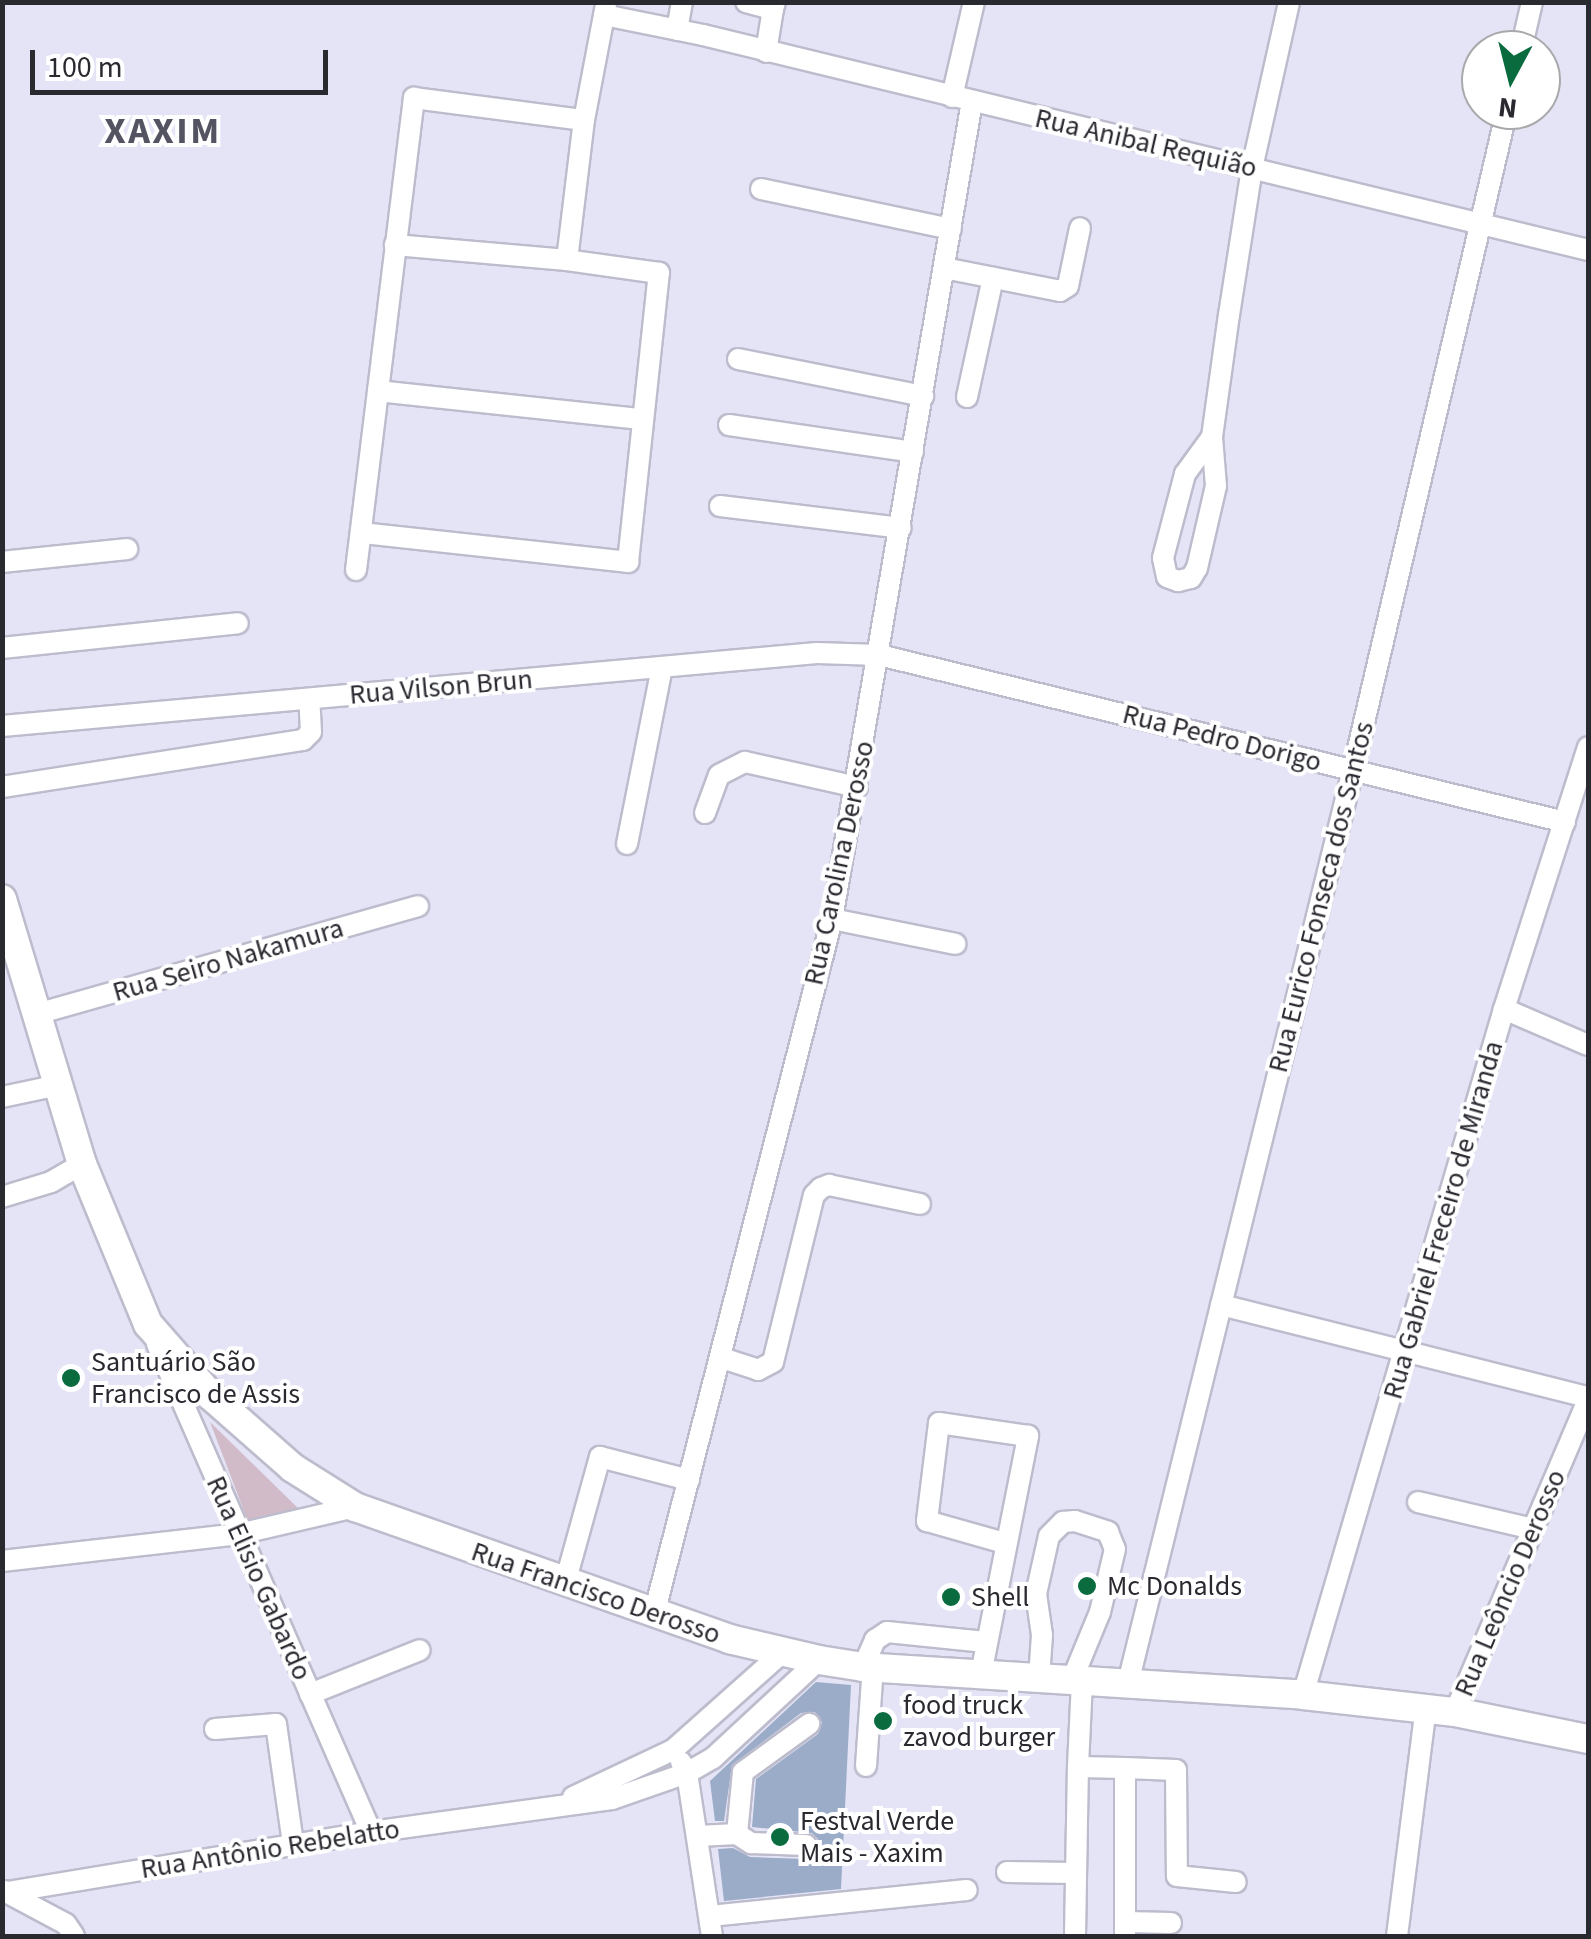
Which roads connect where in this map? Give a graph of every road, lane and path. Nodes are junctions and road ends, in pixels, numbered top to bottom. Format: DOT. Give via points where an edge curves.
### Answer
graph roads {
  1 [pos="682,2"];
  2 [pos="746,2"];
  3 [pos="974,2"];
  4 [pos="1289,2"];
  5 [pos="1532,2"];
  6 [pos="774,6"];
  7 [pos="605,9"];
  8 [pos="677,30"];
  9 [pos="1526,30"];
  10 [pos="766,52"];
  11 [pos="962,99"];
  12 [pos="584,120"];
  13 [pos="1502,130"];
  14 [pos="1252,168"];
  15 [pos="761,190"];
  16 [pos="1481,223"];
  17 [pos="1080,228"];
  18 [pos="951,229"];
  19 [pos="395,245"];
  20 [pos="1588,250"];
  21 [pos="567,260"];
  22 [pos="944,268"];
  23 [pos="993,278"];
  24 [pos="738,359"];
  25 [pos="378,391"];
  26 [pos="922,396"];
  27 [pos="966,397"];
  28 [pos="641,418"];
  29 [pos="729,425"];
  30 [pos="1212,438"];
  31 [pos="913,452"];
  32 [pos="720,506"];
  33 [pos="901,528"];
  34 [pos="362,533"];
  35 [pos="127,550"];
  36 [pos="2,562"];
  37 [pos="356,570"];
  38 [pos="238,624"];
  39 [pos="2,648"];
  40 [pos="880,655"];
  41 [pos="662,668"];
  42 [pos="309,699"];
  43 [pos="2,726"];
  44 [pos="1588,747"];
  45 [pos="1353,770"];
  46 [pos="2,787"];
  47 [pos="857,788"];
  48 [pos="705,813"];
  49 [pos="1565,822"];
  50 [pos="627,844"];
  51 [pos="2,898"];
  52 [pos="418,906"];
  53 [pos="832,918"];
  54 [pos="956,944"];
  55 [pos="1504,1009"];
  56 [pos="37,1014"];
  57 [pos="1588,1046"];
  58 [pos="59,1085"];
  59 [pos="2,1097"];
  60 [pos="82,1164"];
  61 [pos="2,1197"];
  62 [pos="920,1204"];
  63 [pos="1221,1305"];
  64 [pos="148,1324"];
  65 [pos="1406,1350"];
  66 [pos="722,1358"];
  67 [pos="1588,1399"];
  68 [pos="690,1480"];
  69 [pos="1418,1502"];
  70 [pos="354,1507"];
  71 [pos="1533,1530"];
  72 [pos="239,1534"];
  73 [pos="1006,1543"];
  74 [pos="2,1561"];
  75 [pos="565,1583"];
  76 [pos="654,1614"];
  77 [pos="985,1642"];
  78 [pos="420,1650"];
  79 [pos="782,1653"];
  80 [pos="819,1660"];
  81 [pos="868,1667"];
  82 [pos="980,1674"];
  83 [pos="1039,1678"];
  84 [pos="1077,1680"];
  85 [pos="1128,1683"];
  86 [pos="310,1694"];
  87 [pos="1303,1694"];
  88 [pos="1426,1708"];
  89 [pos="1455,1712"];
  90 [pos="809,1724"];
  91 [pos="214,1728"];
  92 [pos="1581,1741"];
  93 [pos="674,1750"];
  94 [pos="866,1766"];
  95 [pos="1078,1767"];
  96 [pos="1125,1768"];
  97 [pos="688,1774"];
  98 [pos="538,1810"];
  99 [pos="371,1832"];
  100 [pos="737,1834"];
  101 [pos="698,1836"];
  102 [pos="292,1844"];
  103 [pos="806,1846"];
  104 [pos="1007,1872"];
  105 [pos="1074,1873"];
  106 [pos="1236,1882"];
  107 [pos="967,1890"];
  108 [pos="4,1892"];
  109 [pos="1171,1924"];
  110 [pos="711,1926"];
  111 [pos="1125,1929"];
  112 [pos="74,1936"];
  113 [pos="1074,1936"];
  114 [pos="1397,1936"];
  1 -- 8 [label="street"];
  2 -- 6 [label="street"];
  3 -- 11 [label="street, Rua Carolina Derosso"];
  4 -- 14 [label="street"];
  5 -- 9 [label="street"];
  6 -- 10 [label="street"];
  7 -- 8 [label="street, Rua Anibal Requião"];
  7 -- 12 [label="street"];
  8 -- 10 [label="street, Rua Anibal Requião"];
  10 -- 11 [label="street, Rua Anibal Requião"];
  11 -- 14 [label="street, Rua Anibal Requião"];
  11 -- 18 [label="street, Rua Carolina Derosso"];
  12 -- 19 [label="street" via="414,98"];
  12 -- 21 [label="street"];
  13 -- 16 [label="street, Rua Eurico Fonseca dos Santos"];
  14 -- 16 [label="street, Rua Anibal Requião"];
  14 -- 30 [label="street"];
  15 -- 18 [label="street"];
  16 -- 20 [label="street, Rua Anibal Requião"];
  16 -- 45 [label="street, Rua Eurico Fonseca dos Santos"];
  17 -- 23 [label="street" via="1068,286 1060,291"];
  18 -- 22 [label="street, Rua Carolina Derosso"];
  19 -- 21 [label="street"];
  19 -- 25 [label="street"];
  21 -- 28 [label="street" via="658,273"];
  22 -- 23 [label="street"];
  22 -- 26 [label="street, Rua Carolina Derosso"];
  23 -- 27 [label="street"];
  24 -- 26 [label="street"];
  25 -- 28 [label="street"];
  25 -- 34 [label="street"];
  26 -- 31 [label="street, Rua Carolina Derosso"];
  28 -- 34 [label="street" via="628,562"];
  29 -- 31 [label="street"];
  30 -- 30 [label="street" via="1185,474 1163,558 1168,577 1178,582 1198,568 1216,486"];
  31 -- 33 [label="street, Rua Carolina Derosso"];
  32 -- 33 [label="street"];
  33 -- 40 [label="street, Rua Carolina Derosso"];
  34 -- 37 [label="street"];
  35 -- 36 [label="street"];
  38 -- 39 [label="street"];
  40 -- 41 [label="street, Rua Vilson Brun"];
  40 -- 45 [label="street, Rua Pedro Dorigo"];
  40 -- 47 [label="street, Rua Carolina Derosso"];
  41 -- 42 [label="street, Rua Vilson Brun"];
  41 -- 50 [label="street"];
  42 -- 43 [label="street, Rua Vilson Brun"];
  42 -- 46 [label="street" via="311,732 304,740"];
  44 -- 49 [label="street, Rua Gabriel Freceiro de Miranda"];
  45 -- 49 [label="street, Rua Pedro Dorigo"];
  45 -- 63 [label="street, Rua Eurico Fonseca dos Santos"];
  47 -- 48 [label="street" via="745,762 719,776"];
  47 -- 53 [label="street, Rua Carolina Derosso"];
  49 -- 55 [label="street, Rua Gabriel Freceiro de Miranda"];
  51 -- 56 [label="main road, Rua Francisco Derosso"];
  52 -- 56 [label="street, Rua Seiro Nakamura"];
  53 -- 54 [label="street"];
  53 -- 66 [label="street, Rua Carolina Derosso"];
  55 -- 57 [label="street"];
  55 -- 65 [label="street, Rua Gabriel Freceiro de Miranda"];
  56 -- 58 [label="main road, Rua Francisco Derosso"];
  58 -- 59 [label="street"];
  58 -- 60 [label="main road, Rua Francisco Derosso"];
  60 -- 61 [label="street"];
  60 -- 64 [label="main road, Rua Francisco Derosso"];
  62 -- 66 [label="street" via="820,1188 773,1362 758,1370"];
  63 -- 65 [label="street"];
  63 -- 85 [label="street, Rua Eurico Fonseca dos Santos"];
  64 -- 70 [label="main road, Rua Francisco Derosso" via="210,1396 293,1468"];
  64 -- 72 [label="street, Rua Elisio Gabardo"];
  65 -- 67 [label="street"];
  65 -- 87 [label="street, Rua Gabriel Freceiro de Miranda"];
  66 -- 68 [label="street, Rua Carolina Derosso"];
  67 -- 71 [label="street, Rua Leôncio Derosso"];
  68 -- 75 [label="street" via="600,1457"];
  68 -- 76 [label="street, Rua Carolina Derosso"];
  69 -- 71 [label="street"];
  70 -- 72 [label="street"];
  70 -- 75 [label="main road, Rua Francisco Derosso"];
  71 -- 89 [label="street, Rua Leôncio Derosso"];
  72 -- 74 [label="street"];
  72 -- 86 [label="street, Rua Elisio Gabardo"];
  73 -- 73 [label="street" via="927,1521 938,1422 1028,1436"];
  73 -- 77 [label="street"];
  75 -- 76 [label="main road, Rua Francisco Derosso"];
  76 -- 79 [label="main road, Rua Francisco Derosso"];
  77 -- 81 [label="street" via="887,1632 874,1640"];
  77 -- 82 [label="street"];
  78 -- 86 [label="street"];
  79 -- 80 [label="main road, Rua Francisco Derosso"];
  79 -- 93 [label="street, Rua Antônio Rebelatto"];
  80 -- 81 [label="main road, Rua Francisco Derosso"];
  80 -- 97 [label="street, Rua Antônio Rebelatto"];
  81 -- 82 [label="main road, Rua Francisco Derosso"];
  81 -- 94 [label="street"];
  82 -- 83 [label="main road, Rua Francisco Derosso"];
  83 -- 84 [label="main road, Rua Francisco Derosso"];
  83 -- 84 [label="street" via="1036,1594 1049,1536 1075,1521 1108,1532 1115,1549"];
  84 -- 85 [label="main road, Rua Francisco Derosso"];
  84 -- 95 [label="street"];
  85 -- 87 [label="main road, Rua Francisco Derosso"];
  86 -- 99 [label="street, Rua Elisio Gabardo"];
  87 -- 88 [label="main road, Rua Francisco Derosso"];
  88 -- 89 [label="main road, Rua Francisco Derosso"];
  88 -- 114 [label="street"];
  89 -- 92 [label="main road, Rua Francisco Derosso"];
  90 -- 100 [label="street" via="743,1772"];
  91 -- 102 [label="street" via="276,1724"];
  93 -- 97 [label="street"];
  93 -- 98 [label="street, Rua Antônio Rebelatto" via="624,1778"];
  95 -- 96 [label="street"];
  95 -- 105 [label="street"];
  96 -- 106 [label="street" via="1176,1770 1177,1876"];
  96 -- 111 [label="street"];
  97 -- 98 [label="street, Rua Antônio Rebelatto" via="590,1805"];
  97 -- 101 [label="street"];
  98 -- 99 [label="street, Rua Antônio Rebelatto"];
  99 -- 102 [label="street, Rua Antônio Rebelatto"];
  100 -- 101 [label="street"];
  100 -- 103 [label="street" via="751,1843"];
  101 -- 110 [label="street"];
  102 -- 108 [label="street, Rua Antônio Rebelatto"];
  104 -- 105 [label="street"];
  105 -- 113 [label="street"];
  107 -- 110 [label="street"];
  108 -- 112 [label="street" via="66,1924"];
  109 -- 111 [label="street"];
}
